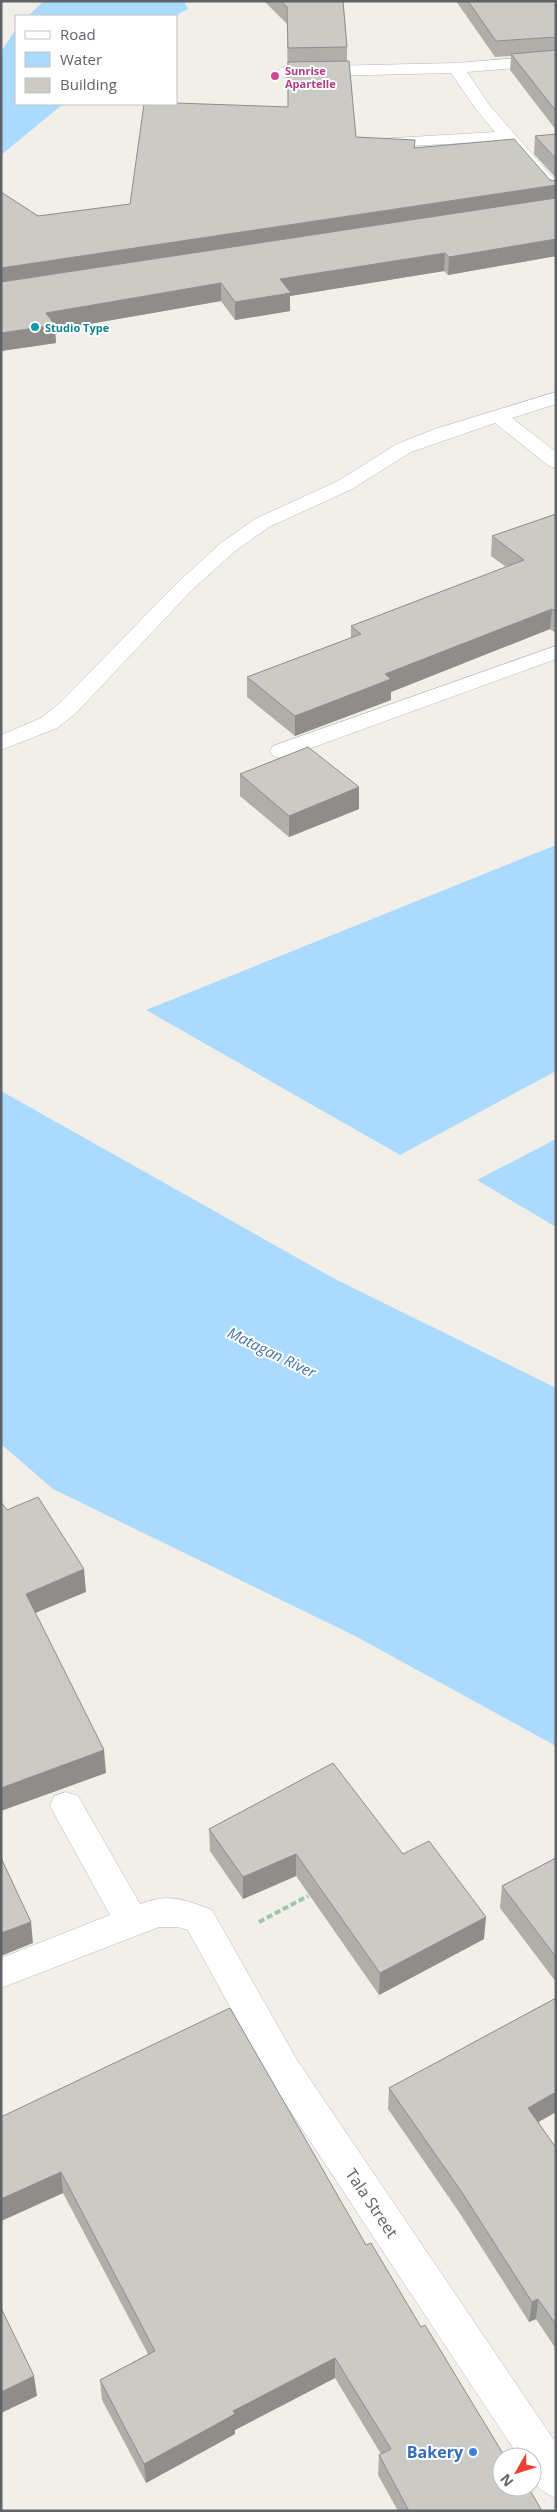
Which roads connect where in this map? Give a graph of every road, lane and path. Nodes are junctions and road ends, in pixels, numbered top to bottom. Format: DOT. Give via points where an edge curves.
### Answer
graph roads {
  1 [pos="556,60"];
  2 [pos="456,68"];
  3 [pos="284,72"];
  4 [pos="506,136"];
  5 [pos="363,145"];
  6 [pos="556,192"];
  7 [pos="556,398"];
  8 [pos="498,416"];
  9 [pos="556,462"];
  10 [pos="556,652"];
  11 [pos="1,743"];
  12 [pos="281,752"];
  13 [pos="66,1806"];
  14 [pos="132,1922"];
  15 [pos="1,1973"];
  16 [pos="556,2478"];
  1 -- 2 [label="street"];
  2 -- 3 [label="street"];
  2 -- 4 [label="street"];
  4 -- 5 [label="street"];
  4 -- 6 [label="street"];
  7 -- 8 [label="street"];
  8 -- 9 [label="street"];
  8 -- 11 [label="street" via="404,448 345,485 262,523 228,547 184,587 68,708 49,723"];
  10 -- 12 [label="street"];
  13 -- 14 [label="street"];
  14 -- 15 [label="street"];
  14 -- 16 [label="street, Tala Street" via="158,1912 178,1912 200,1920 284,2071"];
}
